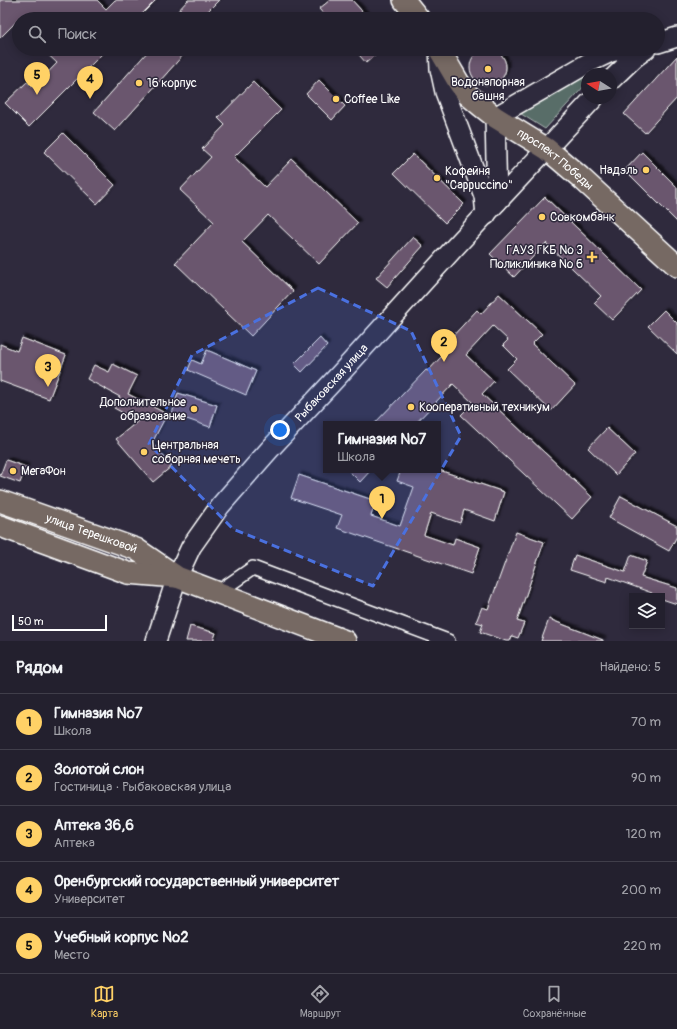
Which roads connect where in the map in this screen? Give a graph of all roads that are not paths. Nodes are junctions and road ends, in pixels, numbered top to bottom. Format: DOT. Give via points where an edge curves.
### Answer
graph roads {
  1 [pos="404,0"];
  2 [pos="413,12"];
  3 [pos="677,37"];
  4 [pos="665,41"];
  5 [pos="439,56"];
  6 [pos="443,56"];
  7 [pos="603,56"];
  8 [pos="636,56"];
  9 [pos="617,74"];
  10 [pos="589,104"];
  11 [pos="495,117"];
  12 [pos="548,149"];
  13 [pos="491,208"];
  14 [pos="677,266"];
  15 [pos="0,501"];
  16 [pos="0,526"];
  17 [pos="177,578"];
  18 [pos="218,593"];
  19 [pos="156,641"];
  20 [pos="345,641"];
  21 [pos="448,641"];
  1 -- 2 [label="main road"];
  3 -- 4 [label="main road"];
  5 -- 13 [label="main road" via="445,92 484,196"];
  6 -- 11 [label="main road, проспект Победы" via="468,95"];
  7 -- 11 [label="main road"];
  8 -- 9 [label="main road"];
  10 -- 12 [label="main road, Рыбаковская улица"];
  11 -- 12 [label="main road, проспект Победы"];
  11 -- 13 [label="main road"];
  12 -- 13 [label="main road, Рыбаковская улица"];
  12 -- 14 [label="main road, проспект Победы"];
  13 -- 17 [label="main road, Рыбаковская улица" via="220,506 191,547"];
  15 -- 17 [label="main road, улица Терешковой" via="136,549"];
  16 -- 17 [label="main road, улица Терешковой" via="128,573"];
  17 -- 18 [label="main road, улица Терешковой"];
  17 -- 19 [label="main road, Рыбаковская улица"];
  18 -- 20 [label="main road, улица Терешковой"];
  18 -- 21 [label="street" via="253,568"];
}
